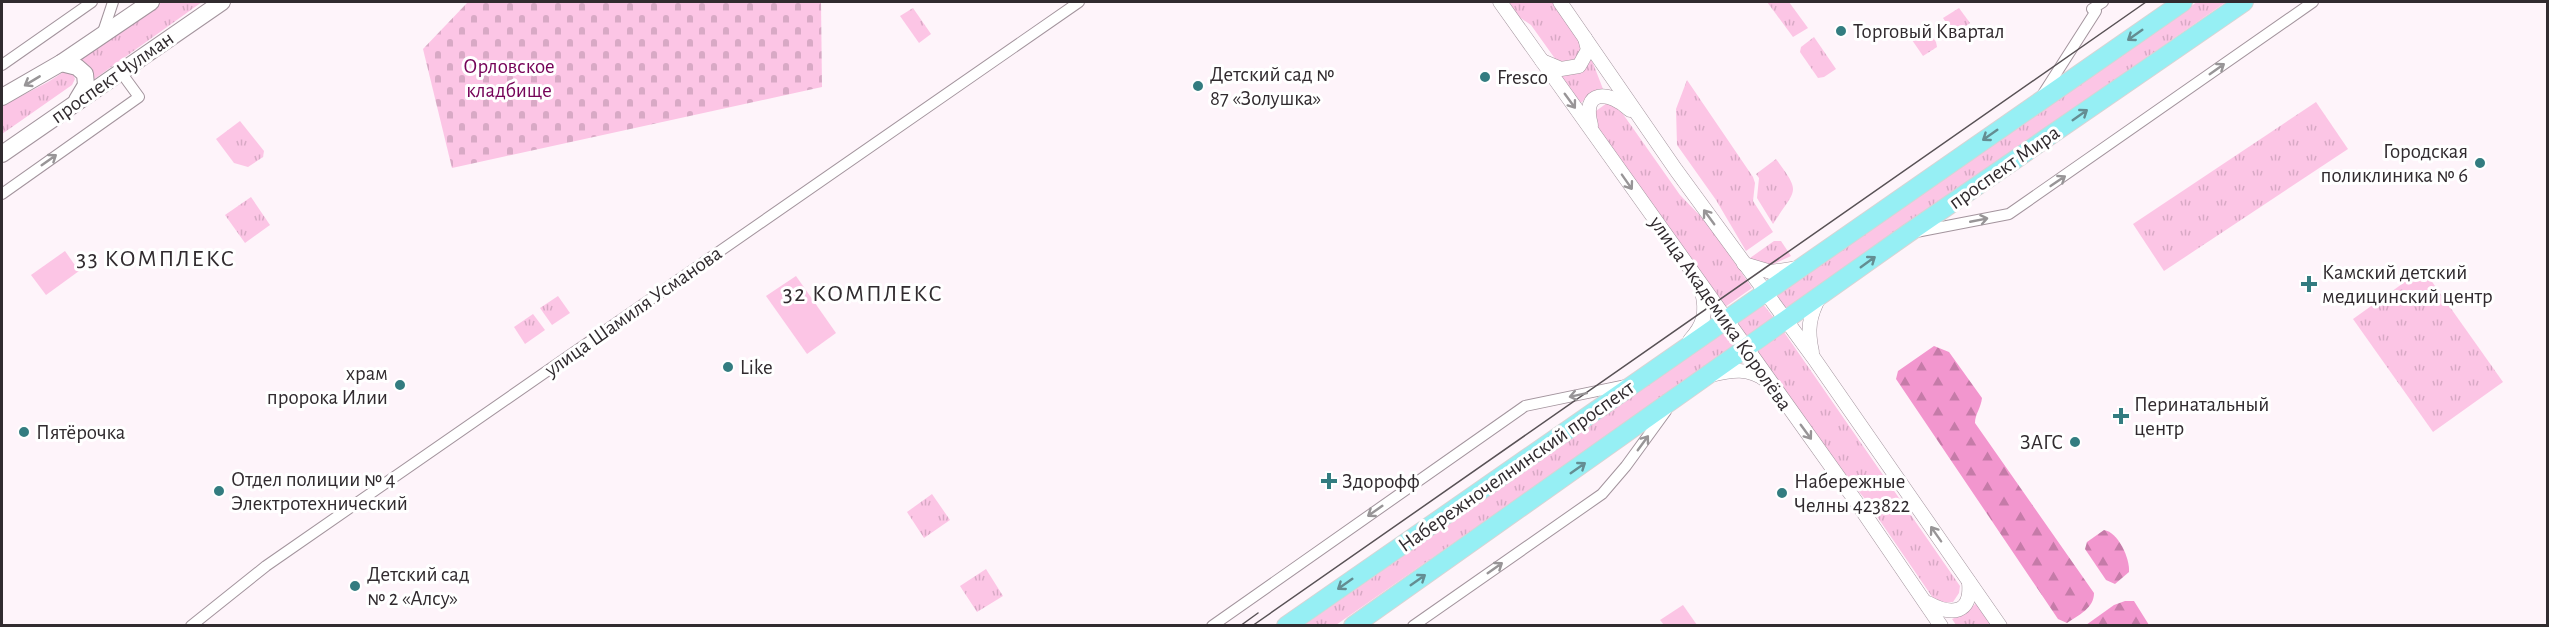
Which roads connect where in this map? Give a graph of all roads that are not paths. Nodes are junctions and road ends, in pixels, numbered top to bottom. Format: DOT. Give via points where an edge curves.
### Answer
graph roads {
  1 [pos="92,2"];
  2 [pos="113,2"];
  3 [pos="151,2"];
  4 [pos="222,2"];
  5 [pos="1079,2"];
  6 [pos="1500,2"];
  7 [pos="1560,2"];
  8 [pos="2103,2"];
  9 [pos="2183,2"];
  10 [pos="2244,2"];
  11 [pos="2313,2"];
  12 [pos="102,36"];
  13 [pos="1585,38"];
  14 [pos="1542,62"];
  15 [pos="61,63"];
  16 [pos="2,65"];
  17 [pos="120,71"];
  18 [pos="2,97"];
  19 [pos="76,101"];
  20 [pos="2038,102"];
  21 [pos="1646,126"];
  22 [pos="1594,134"];
  23 [pos="2,154"];
  24 [pos="2,194"];
  25 [pos="1907,234"];
  26 [pos="1743,264"];
  27 [pos="1800,268"];
  28 [pos="1700,284"];
  29 [pos="1765,292"];
  30 [pos="1820,296"];
  31 [pos="1745,306"];
  32 [pos="1725,319"];
  33 [pos="1786,320"];
  34 [pos="1765,335"];
  35 [pos="1685,346"];
  36 [pos="1746,349"];
  37 [pos="1813,357"];
  38 [pos="1706,376"];
  39 [pos="1635,383"];
  40 [pos="1772,385"];
  41 [pos="1672,401"];
  42 [pos="1969,582"];
  43 [pos="1924,600"];
  44 [pos="191,626"];
  45 [pos="1212,626"];
  46 [pos="1286,626"];
  47 [pos="1353,626"];
  48 [pos="1413,626"];
  49 [pos="1941,626"];
  50 [pos="2000,626"];
  1 -- 16 [label="street"];
  2 -- 12 [label="street"];
  3 -- 12 [label="main road, проспект Чулман"];
  4 -- 17 [label="main road, проспект Чулман"];
  5 -- 44 [label="street, улица Шамиля Усманова" via="266,566"];
  6 -- 14 [label="street, улица Академика Королёва"];
  7 -- 13 [label="street"];
  8 -- 20 [label="street" via="2091,9 2096,11"];
  9 -- 20 [label="main road, проспект Мира, one-way"];
  25 -- 10 [label="main road, проспект Мира, one-way"];
  25 -- 11 [label="street, one-way" via="2009,214"];
  12 -- 15 [label="main road, проспект Чулман"];
  13 -- 14 [label="street" via="1588,50 1579,66 1561,69"];
  13 -- 21 [label="street"];
  14 -- 22 [label="street, улица Академика Королёва, one-way"];
  15 -- 18 [label="main road, проспект Чулман, one-way"];
  15 -- 19 [label="main road" via="77,67 85,74 86,85"];
  17 -- 19 [label="main road, проспект Чулман"];
  24 -- 17 [label="street, one-way" via="139,97"];
  19 -- 23 [label="main road, проспект Чулман"];
  20 -- 27 [label="main road, проспект Мира, one-way"];
  21 -- 22 [label="street" via="1620,101 1606,94 1596,97 1587,112"];
  26 -- 21 [label="street, one-way"];
  22 -- 28 [label="street, улица Академика Королёва, one-way"];
  30 -- 25 [label="main road, проспект Мира, one-way"];
  26 -- 27 [label="street" via="1771,272"];
  26 -- 29 [label="street"];
  27 -- 29 [label="main road, проспект Мира"];
  28 -- 32 [label="street, улица Академика Королёва"];
  28 -- 35 [label="street" via="1704,316 1700,329"];
  29 -- 31 [label="main road, проспект Мира"];
  29 -- 33 [label="street"];
  30 -- 33 [label="main road, проспект Мира"];
  30 -- 37 [label="street" via="1809,321"];
  31 -- 32 [label="main road, Набережночелнинский проспект"];
  32 -- 35 [label="main road, Набережночелнинский проспект"];
  32 -- 36 [label="street, улица Академика Королёва"];
  33 -- 34 [label="main road, проспект Мира"];
  33 -- 37 [label="street"];
  34 -- 36 [label="main road, Набережночелнинский проспект"];
  35 -- 39 [label="main road, Набережночелнинский проспект"];
  36 -- 38 [label="main road, Набережночелнинский проспект"];
  36 -- 40 [label="street, улица Академика Королёва"];
  42 -- 37 [label="street, one-way"];
  38 -- 40 [label="street" via="1745,370"];
  38 -- 41 [label="main road, Набережночелнинский проспект"];
  39 -- 45 [label="street, one-way" via="1525,406"];
  39 -- 46 [label="main road, Набережночелнинский проспект, one-way"];
  40 -- 43 [label="street, улица Академика Королёва, one-way"];
  47 -- 41 [label="main road, Набережночелнинский проспект, one-way"];
  48 -- 41 [label="street, one-way" via="1602,494"];
  42 -- 43 [label="street" via="1969,600 1956,611 1943,611"];
  42 -- 50 [label="street"];
  43 -- 49 [label="street, улица Академика Королёва"];
}
